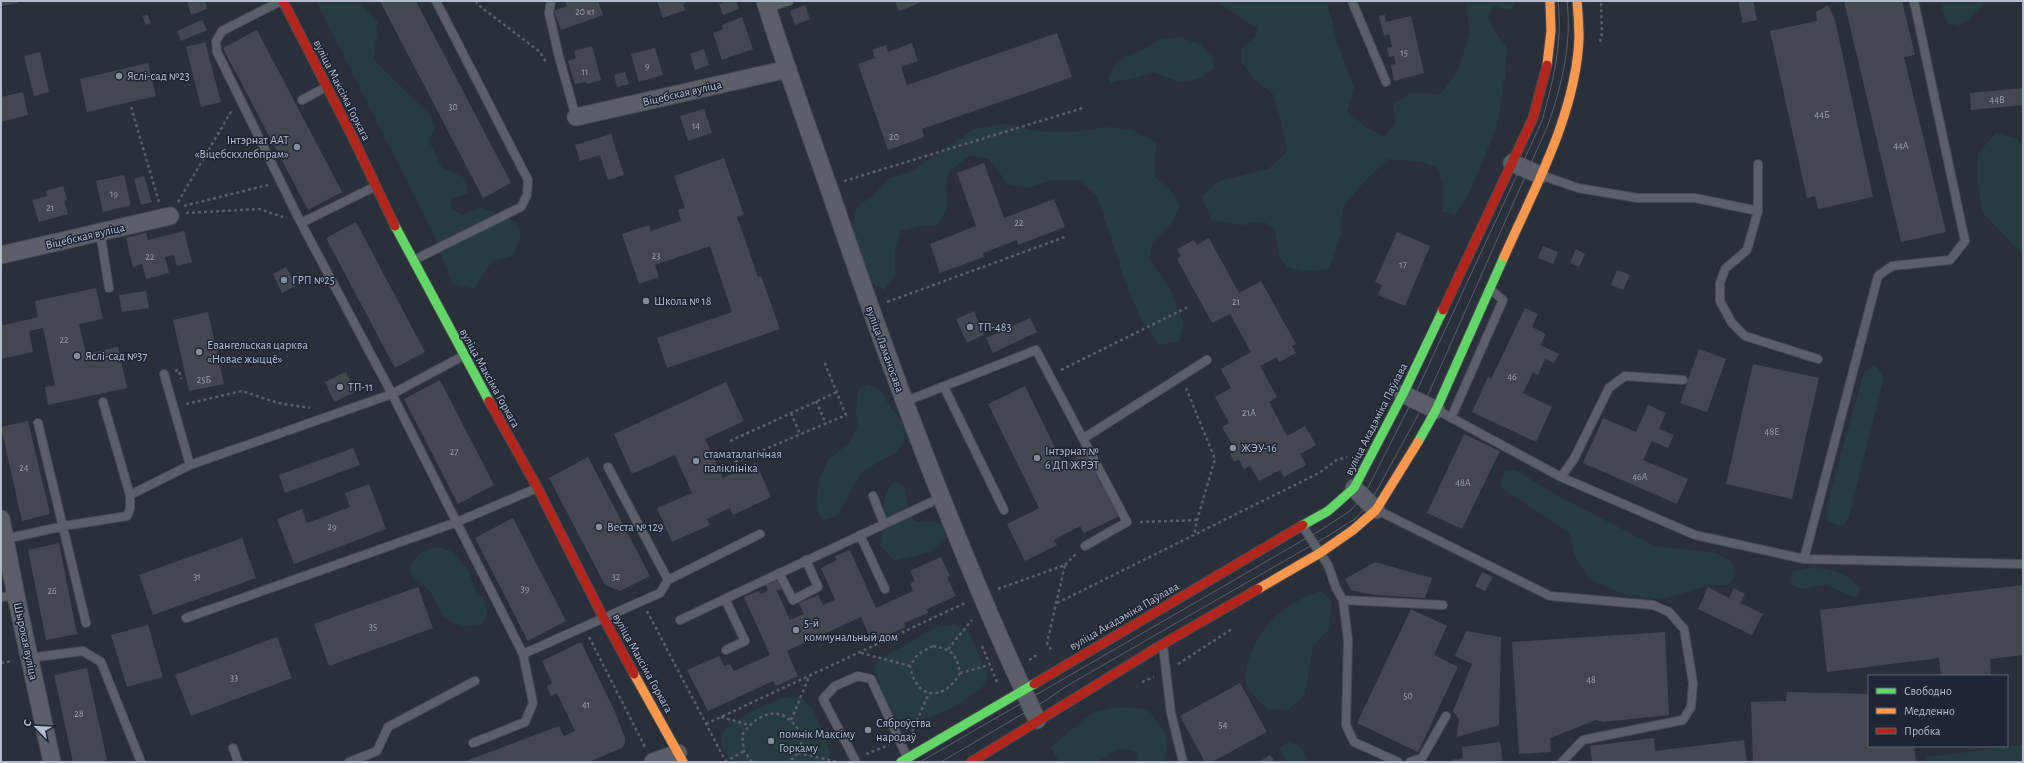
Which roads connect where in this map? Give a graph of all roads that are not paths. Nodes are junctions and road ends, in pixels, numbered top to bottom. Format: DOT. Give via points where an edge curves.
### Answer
graph roads {
  1 [pos="282,1"];
  2 [pos="436,1"];
  3 [pos="551,1"];
  4 [pos="789,1"];
  5 [pos="1352,1"];
  6 [pos="1550,1"];
  7 [pos="1577,1"];
  8 [pos="1914,1"];
  9 [pos="766,4"];
  10 [pos="788,69"];
  11 [pos="1386,82"];
  12 [pos="327,87"];
  13 [pos="302,100"];
  14 [pos="576,117"];
  15 [pos="1512,163"];
  16 [pos="1758,164"];
  17 [pos="1540,175"];
  18 [pos="375,187"];
  19 [pos="1758,211"];
  20 [pos="169,214"];
  21 [pos="301,223"];
  22 [pos="100,232"];
  23 [pos="1,255"];
  24 [pos="413,260"];
  25 [pos="109,288"];
  26 [pos="1490,289"];
  27 [pos="463,356"];
  28 [pos="1818,359"];
  29 [pos="1207,360"];
  30 [pos="164,374"];
  31 [pos="1683,380"];
  32 [pos="944,387"];
  33 [pos="392,394"];
  34 [pos="1403,394"];
  35 [pos="103,402"];
  36 [pos="904,402"];
  37 [pos="1443,414"];
  38 [pos="38,423"];
  39 [pos="1084,438"];
  40 [pos="190,465"];
  41 [pos="608,467"];
  42 [pos="1561,477"];
  43 [pos="537,487"];
  44 [pos="1354,488"];
  45 [pos="130,495"];
  46 [pos="873,496"];
  47 [pos="942,497"];
  48 [pos="1004,510"];
  49 [pos="1376,510"];
  50 [pos="1,520"];
  51 [pos="457,522"];
  52 [pos="884,524"];
  53 [pos="64,526"];
  54 [pos="1303,526"];
  55 [pos="760,534"];
  56 [pos="860,535"];
  57 [pos="5,539"];
  58 [pos="1085,546"];
  59 [pos="1320,553"];
  60 [pos="1804,559"];
  61 [pos="806,560"];
  62 [pos="2023,564"];
  63 [pos="779,573"];
  64 [pos="668,580"];
  65 [pos="885,589"];
  66 [pos="8,597"];
  67 [pos="725,599"];
  68 [pos="1343,600"];
  69 [pos="1443,605"];
  70 [pos="603,617"];
  71 [pos="186,618"];
  72 [pos="680,620"];
  73 [pos="86,623"];
  74 [pos="1163,644"];
  75 [pos="726,650"];
  76 [pos="524,654"];
  77 [pos="29,658"];
  78 [pos="475,681"];
  79 [pos="1023,690"];
  80 [pos="1446,716"];
  81 [pos="1037,720"];
  82 [pos="473,743"];
  83 [pos="233,748"];
  84 [pos="681,758"];
  85 [pos="855,760"];
  86 [pos="904,760"];
  87 [pos="52,762"];
  88 [pos="141,762"];
  89 [pos="238,762"];
  90 [pos="349,762"];
  91 [pos="653,762"];
  92 [pos="971,762"];
  93 [pos="1183,762"];
  94 [pos="1398,762"];
  95 [pos="1410,762"];
  96 [pos="1562,762"];
  1 -- 12 [label="main road, вуліца Максіма Горкага"];
  1 -- 21 [label="lane" via="222,31 216,41 217,52"];
  2 -- 24 [label="lane" via="528,180 527,195 521,207"];
  3 -- 14 [label="lane" via="549,13"];
  4 -- 9 [label="lane"];
  5 -- 11 [label="lane"];
  6 -- 15 [label="main road, вуліца Акадэміка Паўлава" via="1552,14 1543,87 1533,118"];
  7 -- 17 [label="main road" via="1579,38 1572,87 1559,131"];
  8 -- 60 [label="lane" via="1965,241 1950,260 1892,266 1878,276"];
  9 -- 10 [label="street, вуліца Ламаносава"];
  10 -- 14 [label="street, Віцебская вуліца"];
  10 -- 36 [label="street, вуліца Ламаносава"];
  12 -- 13 [label="lane"];
  12 -- 18 [label="main road, вуліца Максіма Горкага"];
  15 -- 17 [label="street"];
  15 -- 34 [label="main road, вуліца Акадэміка Паўлава"];
  16 -- 19 [label="lane"];
  17 -- 19 [label="lane" via="1578,188 1638,198 1695,198"];
  17 -- 26 [label="main road"];
  18 -- 21 [label="lane"];
  18 -- 24 [label="main road, вуліца Максіма Горкага"];
  19 -- 28 [label="lane" via="1747,250 1725,269 1720,283 1720,301 1732,323 1745,336"];
  20 -- 22 [label="street, Віцебская вуліца"];
  21 -- 33 [label="lane"];
  22 -- 23 [label="street, Віцебская вуліца"];
  22 -- 25 [label="lane"];
  24 -- 27 [label="main road, вуліца Максіма Горкага"];
  26 -- 37 [label="main road"];
  26 -- 37 [label="lane" via="1503,300"];
  27 -- 33 [label="lane"];
  27 -- 43 [label="main road, вуліца Максіма Горкага"];
  29 -- 39 [label="lane"];
  30 -- 40 [label="lane"];
  31 -- 42 [label="lane" via="1625,376 1609,388 1574,459"];
  32 -- 36 [label="lane"];
  32 -- 39 [label="lane" via="1036,350"];
  32 -- 48 [label="lane"];
  33 -- 40 [label="lane"];
  33 -- 51 [label="lane"];
  34 -- 37 [label="street"];
  34 -- 44 [label="main road, вуліца Акадэміка Паўлава"];
  35 -- 45 [label="lane"];
  36 -- 47 [label="street, вуліца Ламаносава"];
  37 -- 42 [label="lane"];
  37 -- 49 [label="main road" via="1409,458"];
  38 -- 53 [label="lane"];
  39 -- 58 [label="lane" via="1127,522"];
  40 -- 45 [label="lane"];
  41 -- 64 [label="lane"];
  42 -- 60 [label="lane" via="1695,535"];
  43 -- 51 [label="lane"];
  43 -- 70 [label="main road, вуліца Максіма Горкага"];
  44 -- 49 [label="street"];
  44 -- 54 [label="main road, вуліца Акадэміка Паўлава" via="1328,511"];
  45 -- 53 [label="lane" via="127,516"];
  46 -- 52 [label="lane"];
  47 -- 52 [label="lane"];
  47 -- 79 [label="street, вуліца Ламаносава" via="981,597"];
  49 -- 59 [label="main road"];
  49 -- 96 [label="lane" via="1550,596 1653,605 1669,612 1684,629 1693,683 1691,707 1683,720 1583,740"];
  50 -- 57 [label="street, Шырокая вуліца"];
  51 -- 71 [label="lane"];
  51 -- 76 [label="lane"];
  52 -- 56 [label="lane"];
  53 -- 57 [label="lane"];
  53 -- 73 [label="lane"];
  54 -- 59 [label="lane"];
  54 -- 79 [label="main road, вуліца Акадэміка Паўлава"];
  55 -- 64 [label="lane"];
  56 -- 61 [label="lane"];
  56 -- 65 [label="lane"];
  57 -- 66 [label="street, Шырокая вуліца"];
  59 -- 68 [label="lane"];
  59 -- 74 [label="main road"];
  60 -- 62 [label="lane"];
  61 -- 63 [label="lane"];
  61 -- 63 [label="lane" via="818,587 793,600"];
  63 -- 67 [label="lane"];
  64 -- 70 [label="lane" via="660,593"];
  66 -- 77 [label="street, Шырокая вуліца"];
  67 -- 72 [label="lane"];
  67 -- 75 [label="lane" via="745,641"];
  68 -- 69 [label="lane"];
  68 -- 94 [label="lane" via="1348,640 1346,726 1354,742"];
  70 -- 76 [label="lane"];
  70 -- 84 [label="main road, вуліца Максіма Горкага"];
  74 -- 81 [label="main road"];
  74 -- 93 [label="lane" via="1171,713"];
  76 -- 82 [label="lane" via="533,703 525,722"];
  77 -- 87 [label="street, Шырокая вуліца"];
  77 -- 88 [label="lane" via="84,651 101,662"];
  78 -- 90 [label="lane" via="388,727 377,752"];
  79 -- 81 [label="street, вуліца Ламаносава"];
  79 -- 86 [label="main road, вуліца Акадэміка Паўлава"];
  80 -- 95 [label="lane" via="1422,758"];
  81 -- 92 [label="main road"];
  83 -- 89 [label="lane"];
  84 -- 91 [label="street"];
  85 -- 86 [label="lane" via="823,699 835,686 858,676 870,679 899,741"];
}
